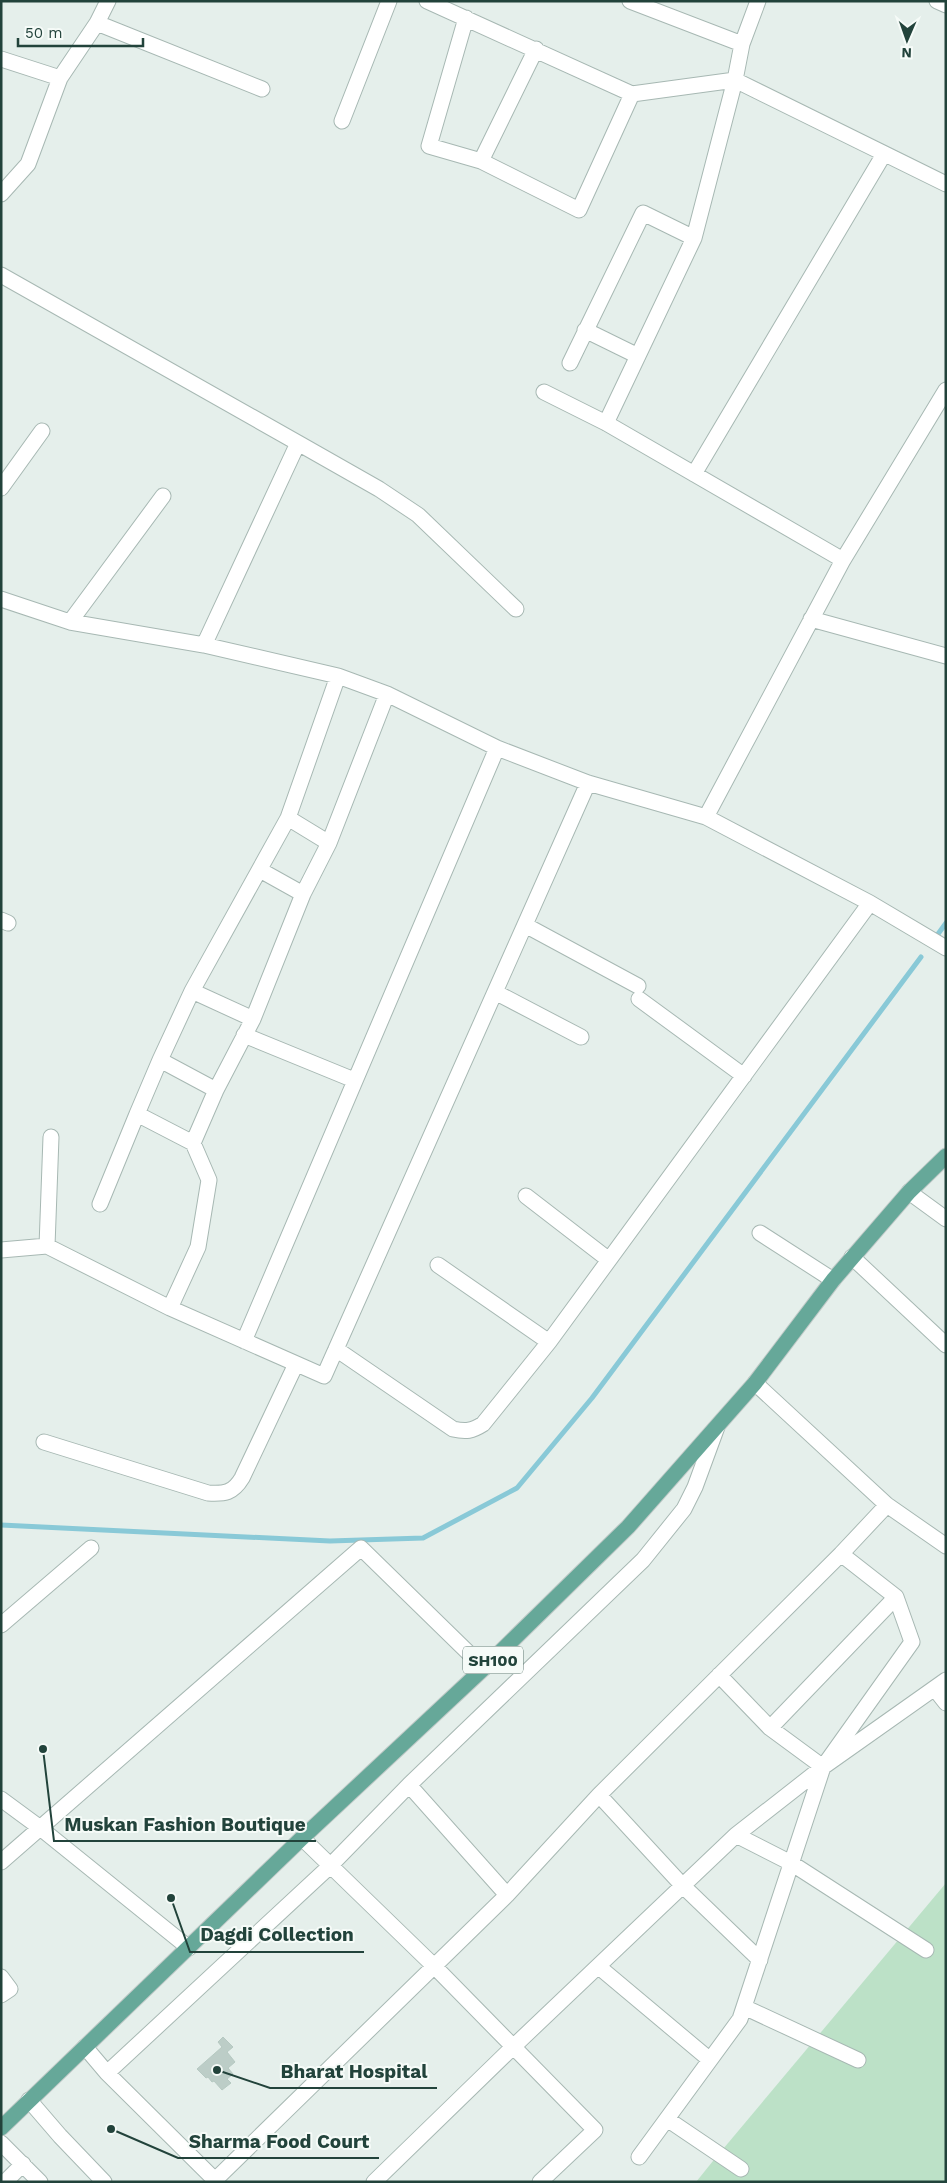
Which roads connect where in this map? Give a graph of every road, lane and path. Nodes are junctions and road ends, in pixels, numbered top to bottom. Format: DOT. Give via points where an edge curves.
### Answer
graph roads {
  1 [pos="108,1"];
  2 [pos="389,1"];
  3 [pos="427,1"];
  4 [pos="630,1"];
  5 [pos="758,1"];
  6 [pos="937,1"];
  7 [pos="946,5"];
  8 [pos="466,18"];
  9 [pos="97,23"];
  10 [pos="742,44"];
  11 [pos="536,49"];
  12 [pos="1,59"];
  13 [pos="60,78"];
  14 [pos="735,80"];
  15 [pos="262,89"];
  16 [pos="632,94"];
  17 [pos="342,121"];
  18 [pos="884,154"];
  19 [pos="481,161"];
  20 [pos="946,184"];
  21 [pos="1,194"];
  22 [pos="694,238"];
  23 [pos="1,276"];
  24 [pos="585,330"];
  25 [pos="638,356"];
  26 [pos="570,363"];
  27 [pos="946,390"];
  28 [pos="544,392"];
  29 [pos="606,424"];
  30 [pos="42,431"];
  31 [pos="298,443"];
  32 [pos="694,474"];
  33 [pos="1,488"];
  34 [pos="163,496"];
  35 [pos="843,560"];
  36 [pos="1,599"];
  37 [pos="516,609"];
  38 [pos="811,620"];
  39 [pos="70,622"];
  40 [pos="204,645"];
  41 [pos="946,656"];
  42 [pos="338,676"];
  43 [pos="387,694"];
  44 [pos="497,748"];
  45 [pos="588,783"];
  46 [pos="706,817"];
  47 [pos="288,818"];
  48 [pos="329,843"];
  49 [pos="260,870"];
  50 [pos="303,894"];
  51 [pos="870,903"];
  52 [pos="525,925"];
  53 [pos="946,948"];
  54 [pos="192,991"];
  55 [pos="495,992"];
  56 [pos="253,1019"];
  57 [pos="244,1035"];
  58 [pos="581,1037"];
  59 [pos="160,1060"];
  60 [pos="744,1076"];
  61 [pos="354,1080"];
  62 [pos="216,1090"];
  63 [pos="136,1114"];
  64 [pos="51,1137"];
  65 [pos="194,1143"];
  66 [pos="946,1156"];
  67 [pos="909,1192"];
  68 [pos="526,1196"];
  69 [pos="100,1204"];
  70 [pos="946,1219"];
  71 [pos="760,1233"];
  72 [pos="47,1246"];
  73 [pos="1,1250"];
  74 [pos="852,1257"];
  75 [pos="609,1260"];
  76 [pos="438,1265"];
  77 [pos="833,1280"];
  78 [pos="170,1308"];
  79 [pos="244,1341"];
  80 [pos="549,1342"];
  81 [pos="946,1345"];
  82 [pos="336,1348"];
  83 [pos="296,1364"];
  84 [pos="755,1383"];
  85 [pos="717,1426"];
  86 [pos="44,1442"];
  87 [pos="887,1505"];
  88 [pos="946,1546"];
  89 [pos="91,1548"];
  90 [pos="842,1554"];
  91 [pos="896,1597"];
  92 [pos="1,1626"];
  93 [pos="484,1668"];
  94 [pos="719,1675"];
  95 [pos="940,1685"];
  96 [pos="946,1703"];
  97 [pos="770,1728"];
  98 [pos="823,1767"];
  99 [pos="410,1785"];
  100 [pos="599,1794"];
  101 [pos="1,1800"];
  102 [pos="40,1827"];
  103 [pos="736,1835"];
  104 [pos="302,1838"];
  105 [pos="1,1862"];
  106 [pos="791,1863"];
  107 [pos="330,1867"];
  108 [pos="682,1885"];
  109 [pos="507,1895"];
  110 [pos="189,1948"];
  111 [pos="926,1950"];
  112 [pos="760,1960"];
  113 [pos="434,1966"];
  114 [pos="599,1966"];
  115 [pos="1,1976"];
  116 [pos="1,1996"];
  117 [pos="744,2007"];
  118 [pos="85,2047"];
  119 [pos="513,2047"];
  120 [pos="710,2060"];
  121 [pos="858,2060"];
  122 [pos="107,2073"];
  123 [pos="29,2100"];
  124 [pos="667,2119"];
  125 [pos="1,2128"];
  126 [pos="1,2143"];
  127 [pos="639,2157"];
  128 [pos="23,2164"];
  129 [pos="741,2169"];
  130 [pos="214,2181"];
  131 [pos="5,2182"];
  132 [pos="40,2182"];
  133 [pos="104,2182"];
  134 [pos="374,2182"];
  135 [pos="540,2182"];
  1 -- 9 [label="street"];
  2 -- 17 [label="street"];
  3 -- 8 [label="street"];
  4 -- 10 [label="street"];
  5 -- 10 [label="street"];
  6 -- 7 [label="street"];
  8 -- 11 [label="street"];
  8 -- 19 [label="street" via="429,146"];
  9 -- 13 [label="street"];
  9 -- 15 [label="street"];
  10 -- 14 [label="street"];
  11 -- 16 [label="street"];
  11 -- 19 [label="street"];
  12 -- 13 [label="street"];
  13 -- 21 [label="street" via="28,164"];
  14 -- 16 [label="street"];
  14 -- 18 [label="street"];
  14 -- 22 [label="street"];
  16 -- 19 [label="street" via="579,210"];
  18 -- 20 [label="street"];
  18 -- 32 [label="street"];
  22 -- 24 [label="street" via="644,213"];
  22 -- 25 [label="street"];
  23 -- 31 [label="street"];
  24 -- 25 [label="street"];
  24 -- 26 [label="street"];
  25 -- 29 [label="street"];
  27 -- 35 [label="street"];
  28 -- 29 [label="street"];
  29 -- 32 [label="street"];
  30 -- 33 [label="street"];
  31 -- 37 [label="street" via="418,515"];
  31 -- 40 [label="street"];
  32 -- 35 [label="street"];
  34 -- 39 [label="street"];
  35 -- 38 [label="street"];
  36 -- 39 [label="street"];
  38 -- 41 [label="street"];
  38 -- 46 [label="street"];
  39 -- 40 [label="street"];
  40 -- 42 [label="street"];
  42 -- 43 [label="street"];
  42 -- 47 [label="street"];
  43 -- 44 [label="street"];
  43 -- 48 [label="street"];
  44 -- 45 [label="street"];
  44 -- 61 [label="street"];
  45 -- 46 [label="street"];
  45 -- 52 [label="street"];
  46 -- 51 [label="street"];
  47 -- 48 [label="street"];
  47 -- 49 [label="street"];
  48 -- 50 [label="street"];
  49 -- 50 [label="street"];
  49 -- 54 [label="street"];
  50 -- 56 [label="street"];
  51 -- 53 [label="street"];
  51 -- 60 [label="street"];
  52 -- 55 [label="street"];
  52 -- 60 [label="street" via="639,992"];
  54 -- 56 [label="street"];
  54 -- 59 [label="street"];
  55 -- 58 [label="street"];
  55 -- 82 [label="street"];
  56 -- 57 [label="street"];
  57 -- 61 [label="street"];
  57 -- 62 [label="street"];
  59 -- 62 [label="street"];
  59 -- 63 [label="street"];
  60 -- 75 [label="street"];
  61 -- 79 [label="street"];
  62 -- 65 [label="street"];
  63 -- 65 [label="street"];
  63 -- 69 [label="street"];
  64 -- 72 [label="street"];
  65 -- 78 [label="street" via="209,1180 198,1247"];
  66 -- 67 [label="main road, SH100"];
  67 -- 70 [label="street"];
  67 -- 74 [label="main road, SH100"];
  68 -- 75 [label="street"];
  71 -- 77 [label="street"];
  72 -- 73 [label="street"];
  72 -- 78 [label="street"];
  74 -- 77 [label="main road, SH100"];
  74 -- 81 [label="street"];
  75 -- 80 [label="street"];
  76 -- 80 [label="street"];
  77 -- 84 [label="main road, SH100"];
  78 -- 79 [label="street"];
  79 -- 83 [label="street"];
  80 -- 82 [label="street" via="483,1424 463,1432 453,1429"];
  82 -- 83 [label="street" via="324,1376"];
  83 -- 86 [label="street" via="242,1478 229,1493 208,1493"];
  84 -- 85 [label="main road, SH100"];
  84 -- 87 [label="street"];
  85 -- 93 [label="main road, SH100" via="628,1527"];
  85 -- 99 [label="street" via="684,1509 643,1560"];
  87 -- 88 [label="street"];
  87 -- 90 [label="street"];
  89 -- 92 [label="street"];
  90 -- 91 [label="street"];
  90 -- 94 [label="street"];
  91 -- 97 [label="street"];
  91 -- 98 [label="street" via="912,1642"];
  93 -- 102 [label="street" via="361,1548"];
  93 -- 104 [label="main road, SH100"];
  94 -- 97 [label="street"];
  94 -- 100 [label="street"];
  95 -- 96 [label="street"];
  95 -- 98 [label="street"];
  97 -- 98 [label="street"];
  98 -- 103 [label="street"];
  98 -- 106 [label="street"];
  99 -- 107 [label="street"];
  99 -- 109 [label="street"];
  100 -- 108 [label="street"];
  100 -- 109 [label="street"];
  101 -- 102 [label="street"];
  102 -- 105 [label="street"];
  102 -- 110 [label="street"];
  103 -- 106 [label="street"];
  103 -- 108 [label="street"];
  104 -- 107 [label="street"];
  104 -- 110 [label="main road, SH100"];
  106 -- 111 [label="street"];
  106 -- 112 [label="street"];
  107 -- 113 [label="street"];
  107 -- 122 [label="street"];
  108 -- 112 [label="street"];
  108 -- 114 [label="street"];
  109 -- 113 [label="street"];
  110 -- 118 [label="main road, SH100"];
  112 -- 117 [label="street"];
  113 -- 119 [label="street"];
  113 -- 130 [label="street"];
  114 -- 119 [label="street"];
  114 -- 120 [label="street"];
  115 -- 116 [label="street" via="10,1989"];
  117 -- 120 [label="street" via="740,2019"];
  117 -- 121 [label="street"];
  118 -- 122 [label="street"];
  118 -- 123 [label="main road, SH100"];
  119 -- 134 [label="street"];
  119 -- 135 [label="street" via="595,2130"];
  120 -- 124 [label="street"];
  122 -- 130 [label="street"];
  123 -- 125 [label="main road, SH100"];
  123 -- 133 [label="street"];
  124 -- 127 [label="street"];
  124 -- 129 [label="street"];
  126 -- 128 [label="street"];
  128 -- 131 [label="street"];
  128 -- 132 [label="street"];
}
